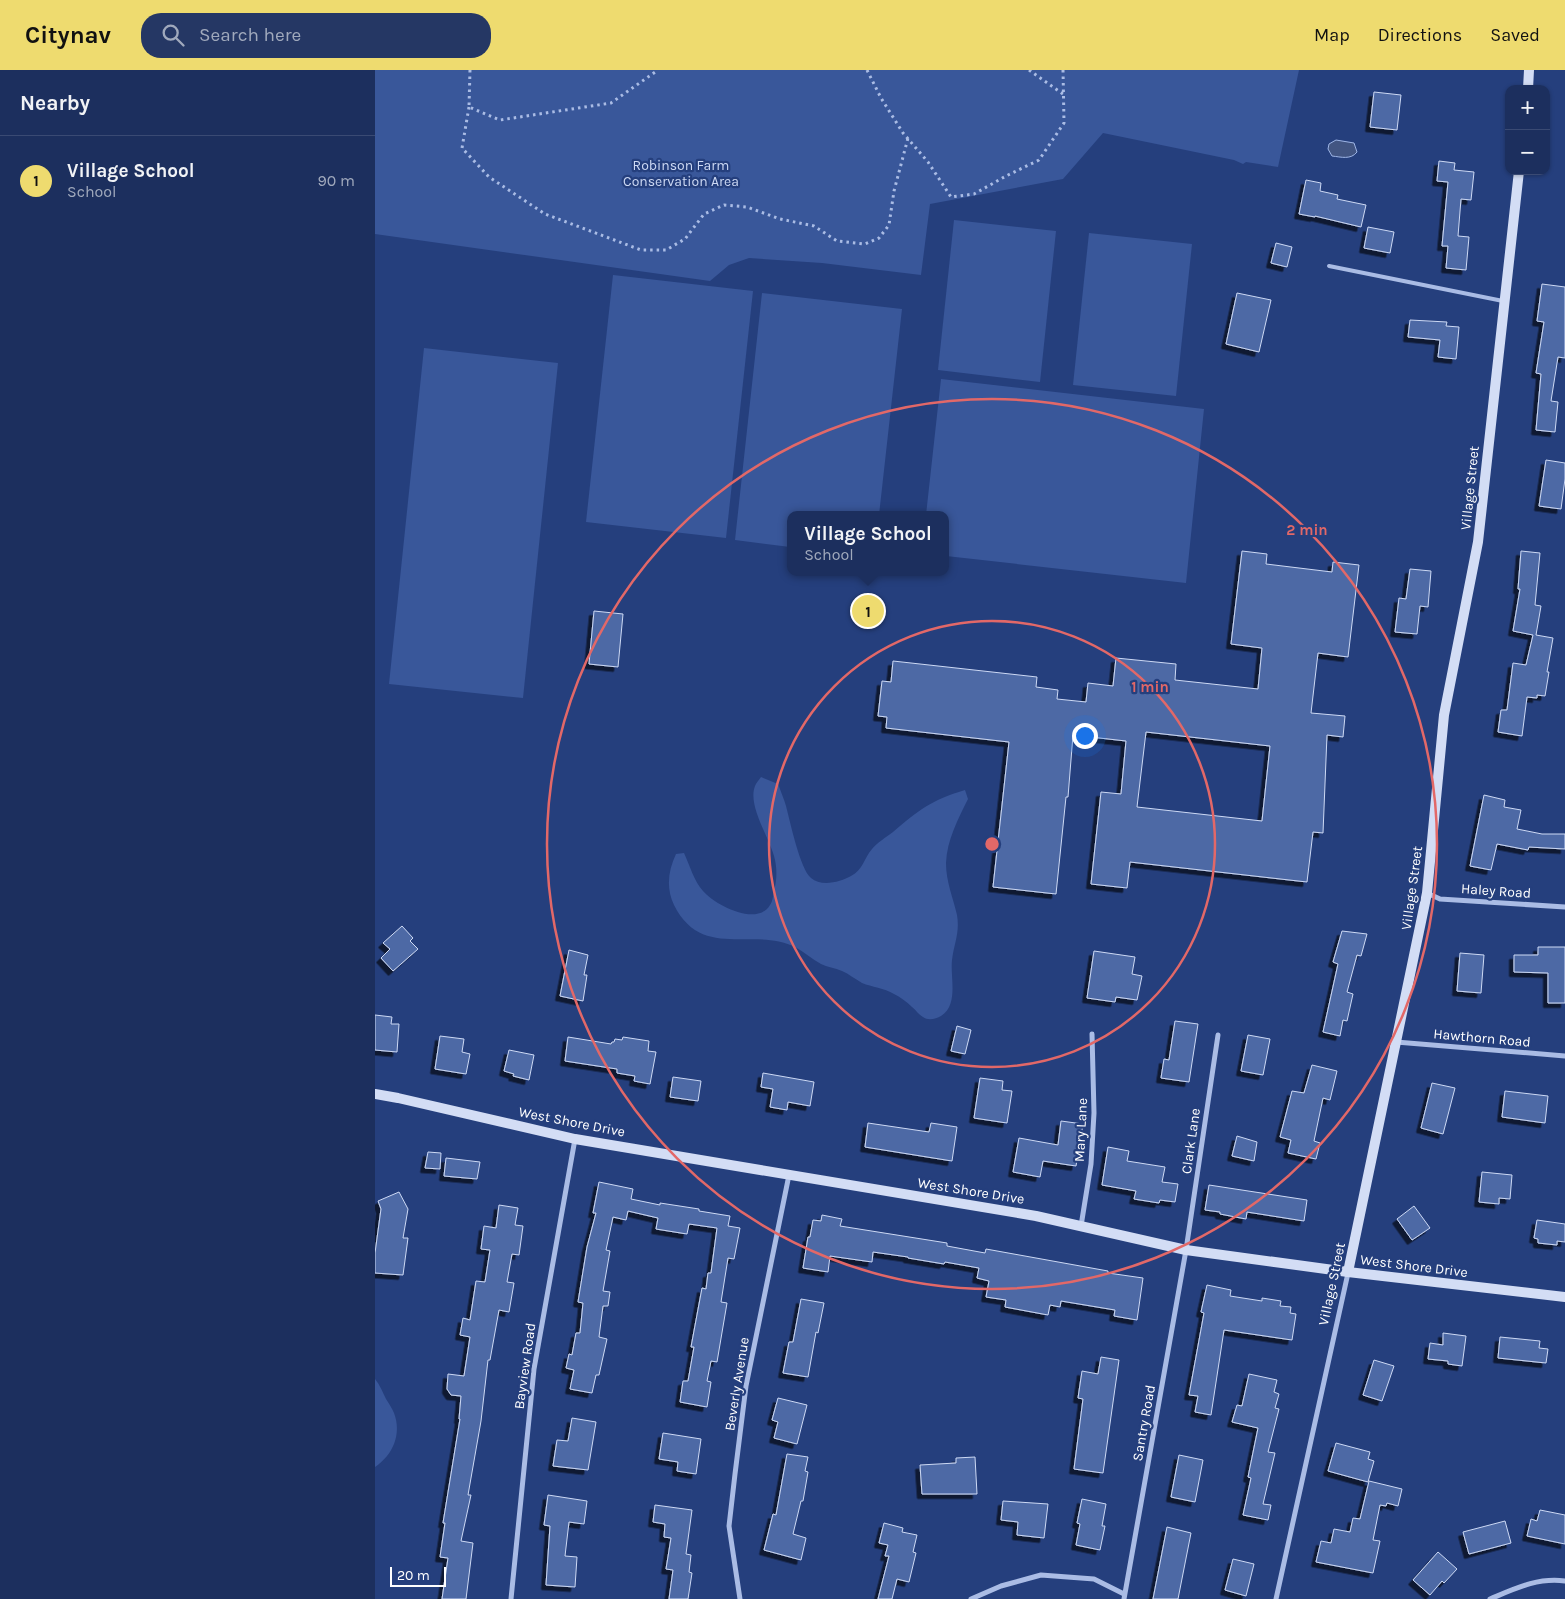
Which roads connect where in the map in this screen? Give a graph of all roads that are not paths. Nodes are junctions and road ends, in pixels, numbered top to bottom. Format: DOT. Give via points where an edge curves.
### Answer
graph roads {
  1 [pos="1529,70"];
  2 [pos="1528,85"];
  3 [pos="1519,175"];
  4 [pos="1329,266"];
  5 [pos="1505,301"];
  6 [pos="1427,893"];
  7 [pos="1565,907"];
  8 [pos="1092,1034"];
  9 [pos="1218,1035"];
  10 [pos="1397,1042"];
  11 [pos="1565,1056"];
  12 [pos="375,1094"];
  13 [pos="575,1139"];
  14 [pos="789,1175"];
  15 [pos="1081,1226"];
  16 [pos="1186,1250"];
  17 [pos="1349,1272"];
  18 [pos="1565,1297"];
  19 [pos="1565,1581"];
  20 [pos="1124,1597"];
  21 [pos="511,1599"];
  22 [pos="740,1599"];
  23 [pos="971,1599"];
  24 [pos="1276,1599"];
  25 [pos="1490,1599"];
  1 -- 2 [label="main road"];
  3 -- 5 [label="main road, Village Street"];
  4 -- 5 [label="lane"];
  5 -- 6 [label="main road, Village Street" via="1478,542 1444,715"];
  6 -- 7 [label="street, Haley Road" via="1440,899"];
  6 -- 10 [label="main road, Village Street"];
  8 -- 15 [label="street, Mary Lane" via="1094,1113 1091,1164"];
  9 -- 16 [label="street, Clark Lane"];
  10 -- 11 [label="street, Hawthorn Road"];
  10 -- 17 [label="main road, Village Street"];
  12 -- 13 [label="main road, West Shore Drive"];
  13 -- 14 [label="main road, West Shore Drive"];
  13 -- 21 [label="street, Bayview Road" via="534,1369"];
  14 -- 15 [label="main road, West Shore Drive"];
  14 -- 22 [label="street, Beverly Avenue" via="746,1386 735,1474 729,1526"];
  15 -- 16 [label="main road, West Shore Drive"];
  16 -- 17 [label="main road, West Shore Drive"];
  16 -- 20 [label="street, Santry Road"];
  17 -- 18 [label="main road, West Shore Drive"];
  17 -- 24 [label="street, Village Street"];
  19 -- 25 [label="street" via="1527,1583"];
  20 -- 23 [label="street" via="1093,1579 1041,1575 1001,1586"];
}
